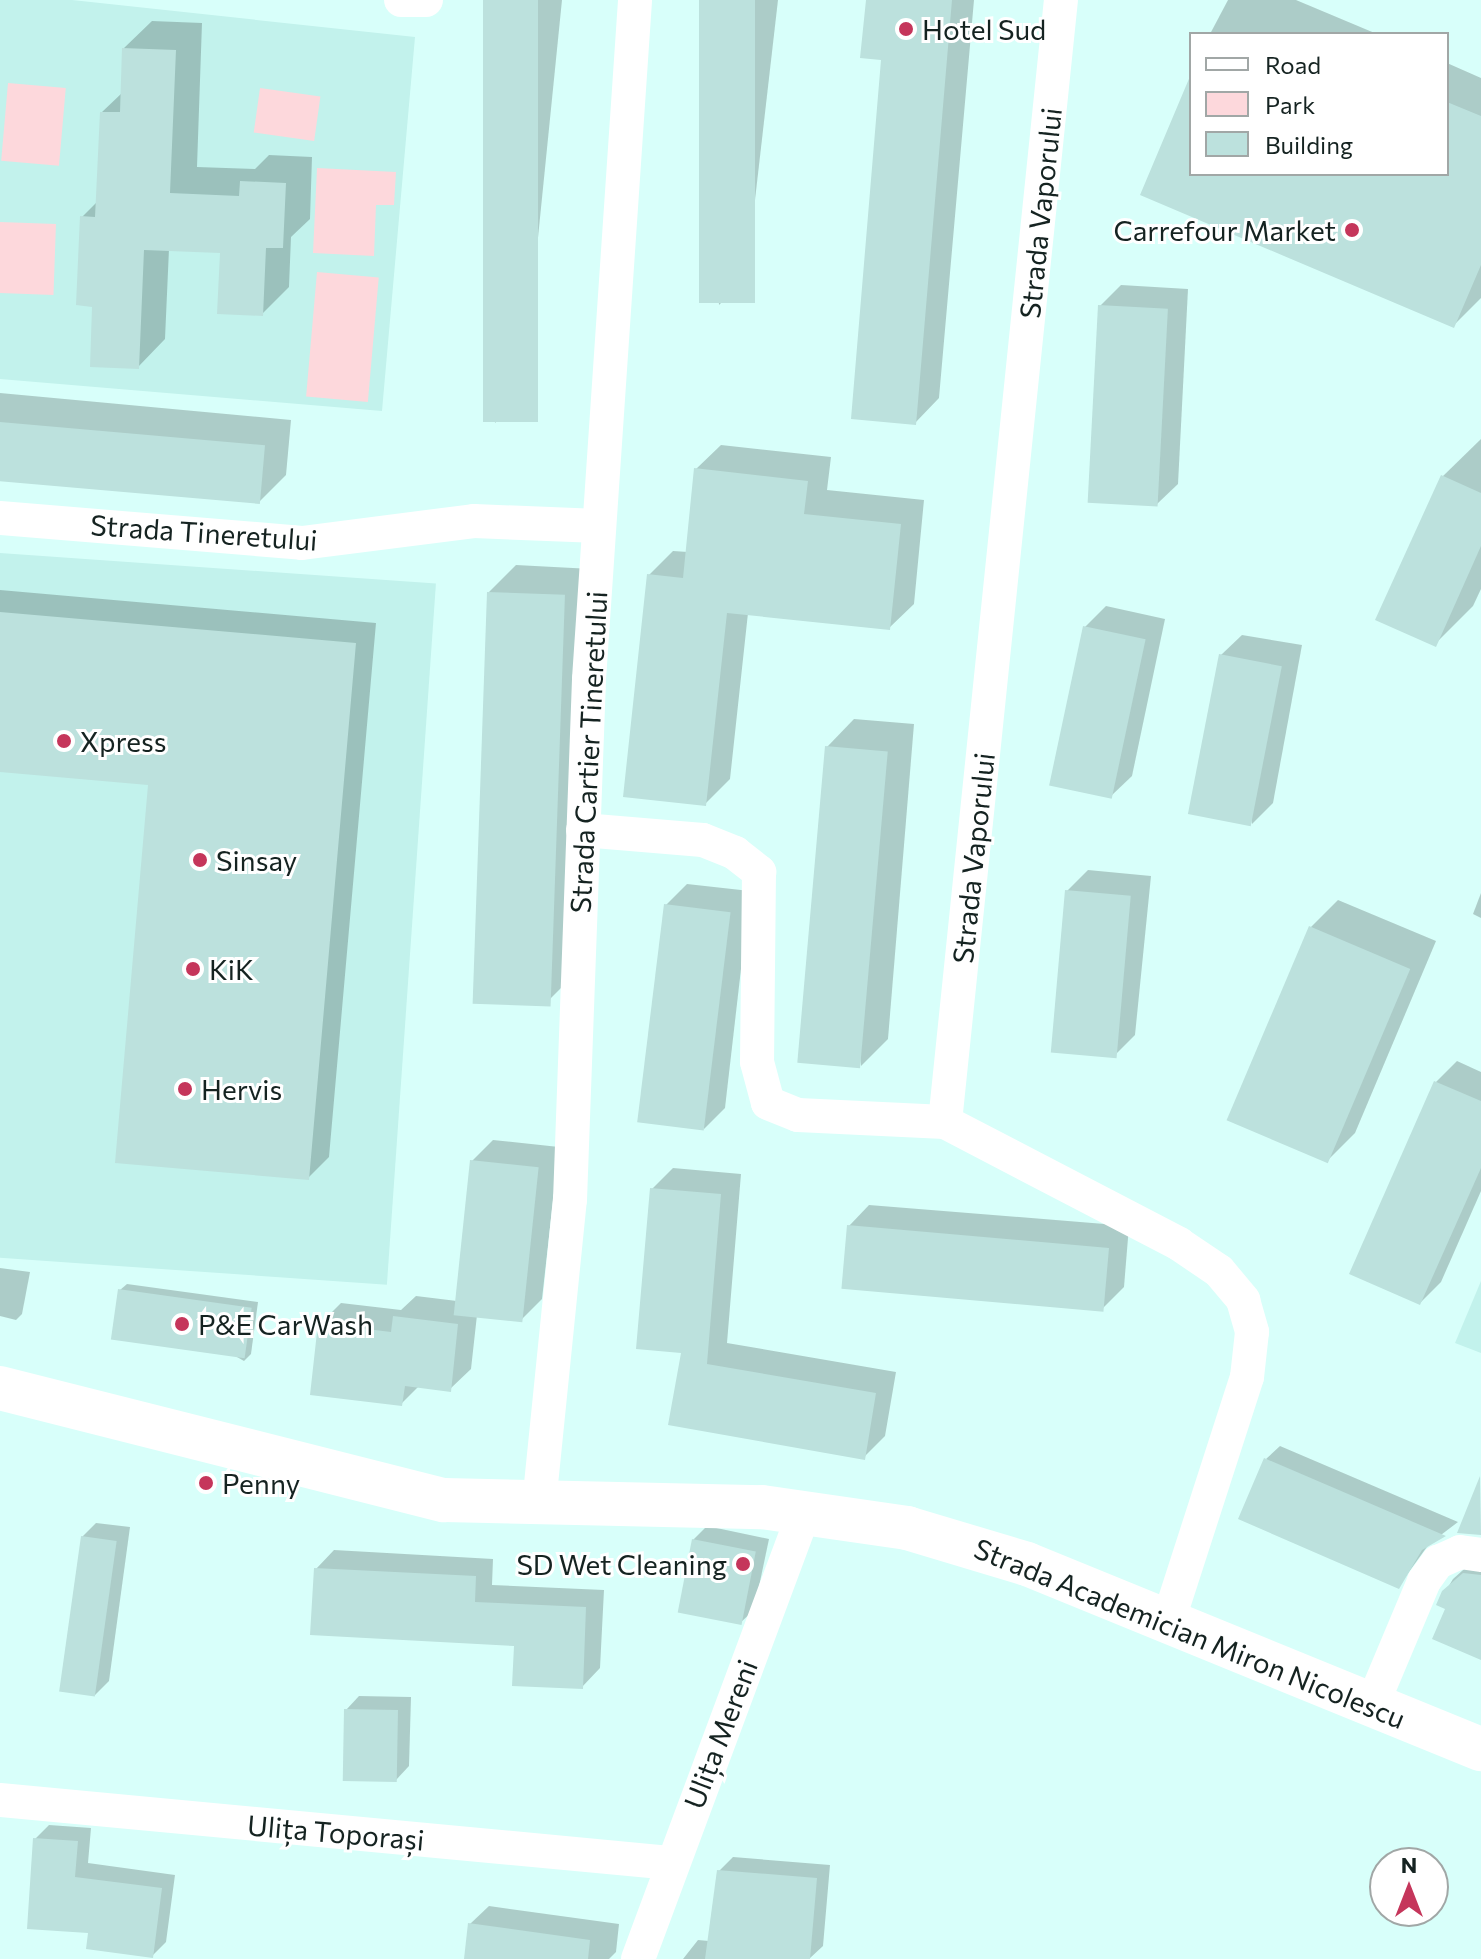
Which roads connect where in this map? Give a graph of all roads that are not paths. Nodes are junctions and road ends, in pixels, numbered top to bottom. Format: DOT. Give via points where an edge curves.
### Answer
graph roads {
  1 [pos="401,0"];
  2 [pos="426,0"];
  3 [pos="635,0"];
  4 [pos="1061,0"];
  5 [pos="0,518"];
  6 [pos="599,526"];
  7 [pos="583,830"];
  8 [pos="945,1122"];
  9 [pos="0,1388"];
  10 [pos="539,1504"];
  11 [pos="805,1510"];
  12 [pos="1481,1555"];
  13 [pos="1168,1621"];
  14 [pos="1372,1705"];
  15 [pos="1481,1749"];
  16 [pos="0,1800"];
  17 [pos="672,1863"];
  18 [pos="638,1959"];
  1 -- 2 [label="street"];
  3 -- 6 [label="street, Strada Cartier Tineretului"];
  4 -- 8 [label="street, Strada Vaporului"];
  5 -- 6 [label="street, Strada Tineretului" via="302,543 474,521"];
  6 -- 7 [label="street, Strada Cartier Tineretului"];
  7 -- 8 [label="street" via="703,840 735,853 759,872 757,1062 768,1103 798,1115"];
  7 -- 10 [label="street, Strada Cartier Tineretului" via="570,1200"];
  8 -- 13 [label="street" via="1179,1244 1219,1271 1243,1300 1252,1332 1247,1377"];
  9 -- 10 [label="street, Strada Academician Miron Nicolescu" via="393,1490 444,1500"];
  10 -- 11 [label="street, Strada Academician Miron Nicolescu"];
  11 -- 13 [label="street, Strada Academician Miron Nicolescu" via="967,1544"];
  11 -- 17 [label="street, Ulița Mereni"];
  12 -- 14 [label="street" via="1460,1552 1438,1562 1424,1581"];
  13 -- 14 [label="street, Strada Academician Miron Nicolescu"];
  14 -- 15 [label="street, Strada Academician Miron Nicolescu"];
  16 -- 17 [label="street, Ulița Toporași"];
  17 -- 18 [label="street, Ulița Mereni"];
}
